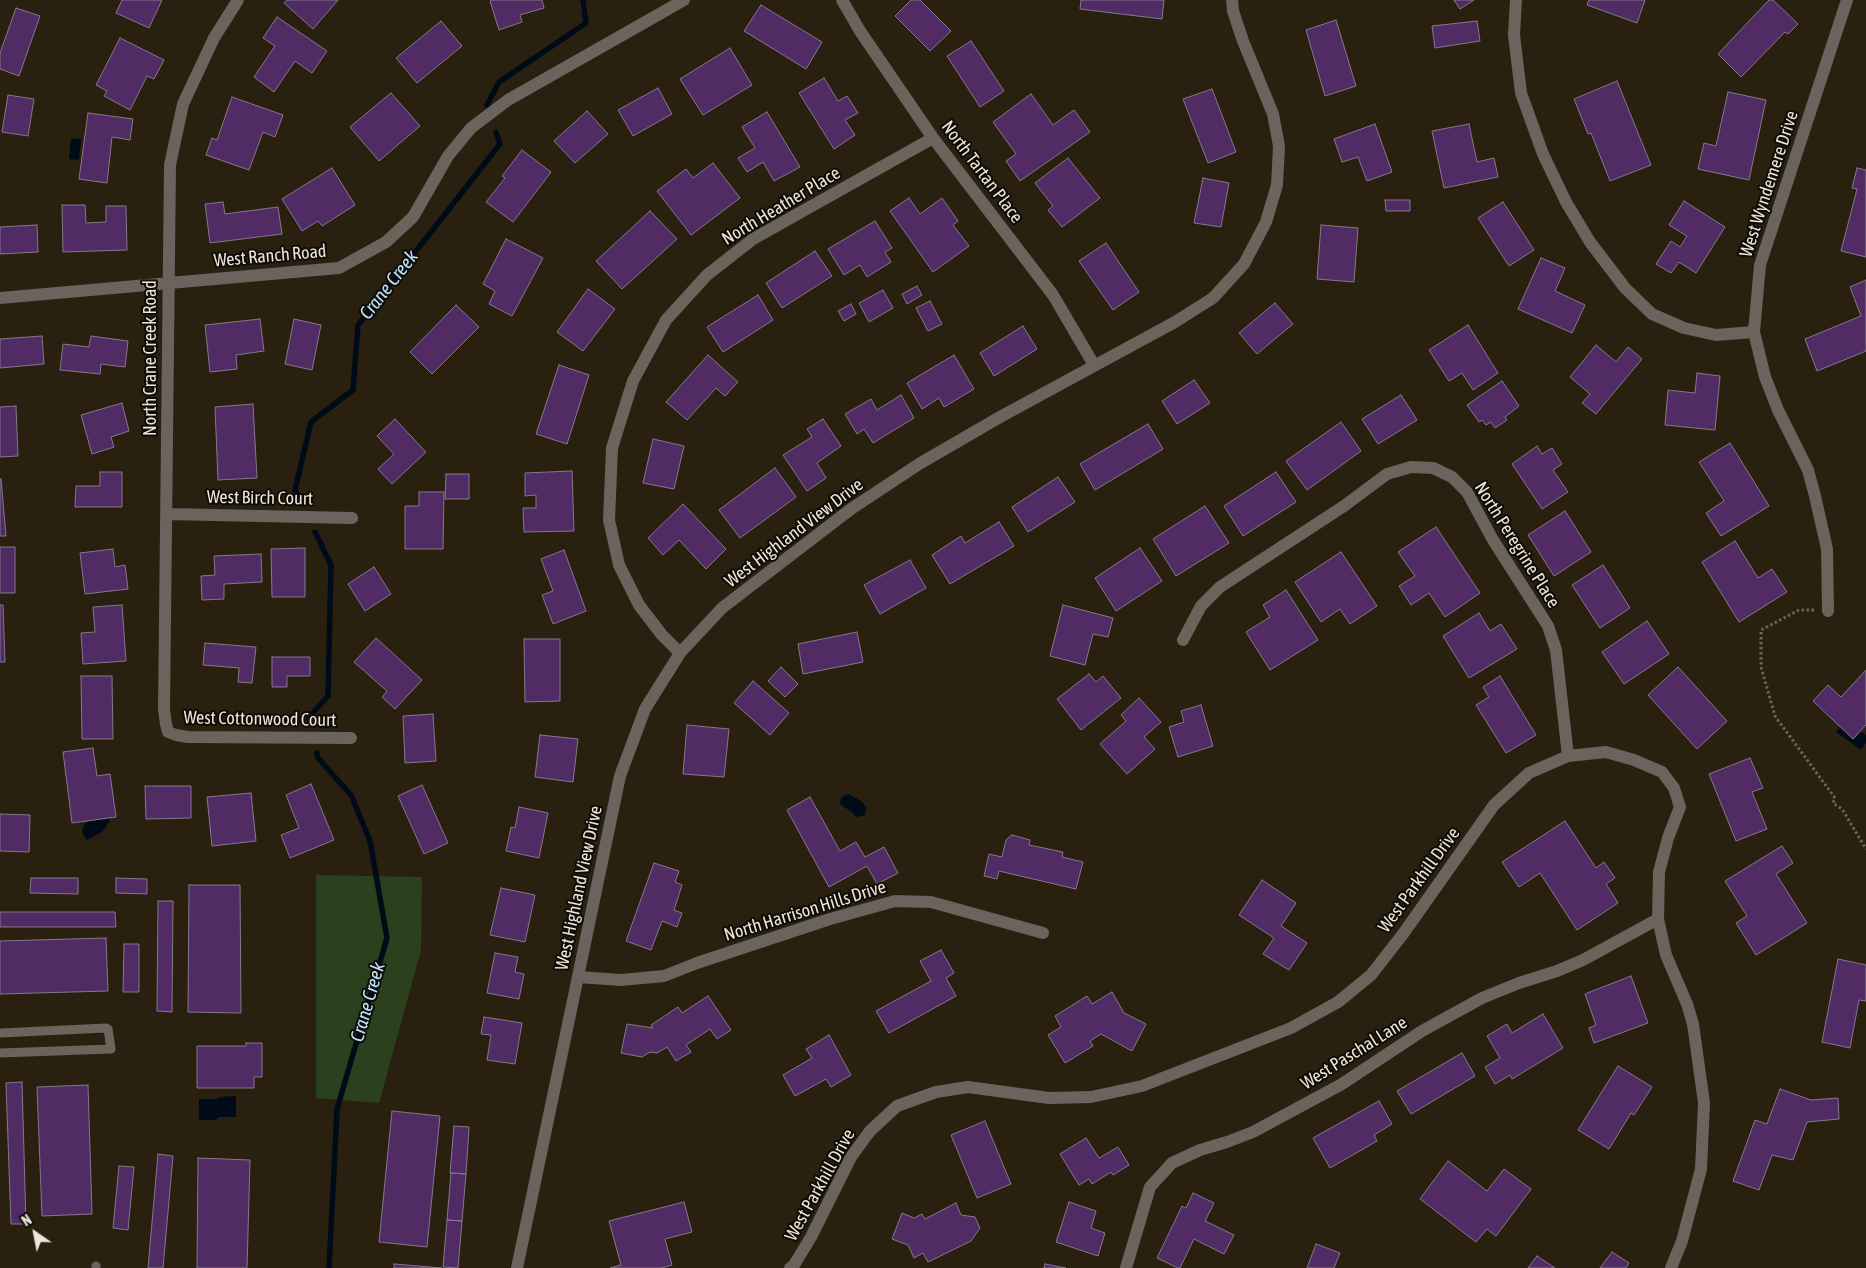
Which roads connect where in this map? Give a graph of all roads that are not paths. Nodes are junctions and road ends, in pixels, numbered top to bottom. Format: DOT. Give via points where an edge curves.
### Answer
graph roads {
  1 [pos="238,0"];
  2 [pos="684,0"];
  3 [pos="842,0"];
  4 [pos="1232,0"];
  5 [pos="1516,0"];
  6 [pos="1847,0"];
  7 [pos="933,138"];
  8 [pos="168,283"];
  9 [pos="0,298"];
  10 [pos="1754,332"];
  11 [pos="1094,365"];
  12 [pos="167,514"];
  13 [pos="352,518"];
  14 [pos="1828,611"];
  15 [pos="1183,640"];
  16 [pos="680,653"];
  17 [pos="168,732"];
  18 [pos="351,738"];
  19 [pos="1568,756"];
  20 [pos="1658,919"];
  21 [pos="1043,933"];
  22 [pos="578,977"];
  23 [pos="0,1033"];
  24 [pos="0,1053"];
  25 [pos="516,1268"];
  26 [pos="790,1268"];
  27 [pos="1126,1268"];
  28 [pos="1671,1268"];
  1 -- 8 [label="street, North Crane Creek Road" via="214,38 183,104 176,131 170,164"];
  2 -- 8 [label="street, West Ranch Road" via="508,100 471,128 448,156 413,217 386,242 339,268"];
  3 -- 7 [label="street, North Tartan Place"];
  4 -- 11 [label="street, West Highland View Drive" via="1243,41 1273,114 1278,146 1277,186 1266,222 1244,264 1214,298"];
  5 -- 10 [label="street" via="1514,35 1521,93 1543,154 1590,242 1625,288 1652,314 1684,328 1716,335"];
  6 -- 10 [label="street, West Wyndemere Drive" via="1760,265"];
  7 -- 11 [label="street, North Tartan Place" via="1053,295"];
  7 -- 16 [label="street, North Heather Place" via="753,239 707,274 666,320 633,380 612,448 609,520 619,566 639,605"];
  8 -- 9 [label="street, West Ranch Road"];
  8 -- 12 [label="street, North Crane Creek Road"];
  10 -- 14 [label="street, West Wyndemere Drive" via="1768,385 1808,470 1815,496 1827,550"];
  11 -- 16 [label="street, West Highland View Drive" via="919,464 851,509 722,608"];
  12 -- 13 [label="street, West Birch Court"];
  12 -- 17 [label="street, North Crane Creek Road" via="164,710"];
  15 -- 19 [label="street, North Peregrine Place" via="1201,606 1220,587 1387,474 1411,467 1433,468 1452,477 1467,492 1493,540 1548,626 1556,650"];
  16 -- 22 [label="street, West Highland View Drive" via="645,709 620,776"];
  17 -- 18 [label="street, West Cottonwood Court" via="188,737"];
  19 -- 20 [label="street, West Parkhill Drive" via="1606,752 1634,760 1662,772 1674,788 1680,807 1659,872"];
  19 -- 26 [label="street, West Parkhill Drive" via="1529,772 1494,805 1404,934 1371,975 1338,1002 1291,1028 1142,1086 1092,1097 1049,1098 968,1087 936,1092 898,1106 870,1131 851,1157 811,1238"];
  20 -- 27 [label="street, West Paschal Lane" via="1584,960 1482,998 1422,1031 1342,1084 1253,1132 1172,1163 1150,1187"];
  20 -- 28 [label="street, West Parkhill Drive" via="1666,955 1693,1024 1704,1103 1700,1169 1682,1241"];
  21 -- 22 [label="street, North Harrison Hills Drive" via="931,902 895,901 830,919 664,976 621,980"];
  22 -- 25 [label="street, West Highland View Drive"];
  23 -- 24 [label="lane" via="102,1028 108,1029 111,1049"];
}
